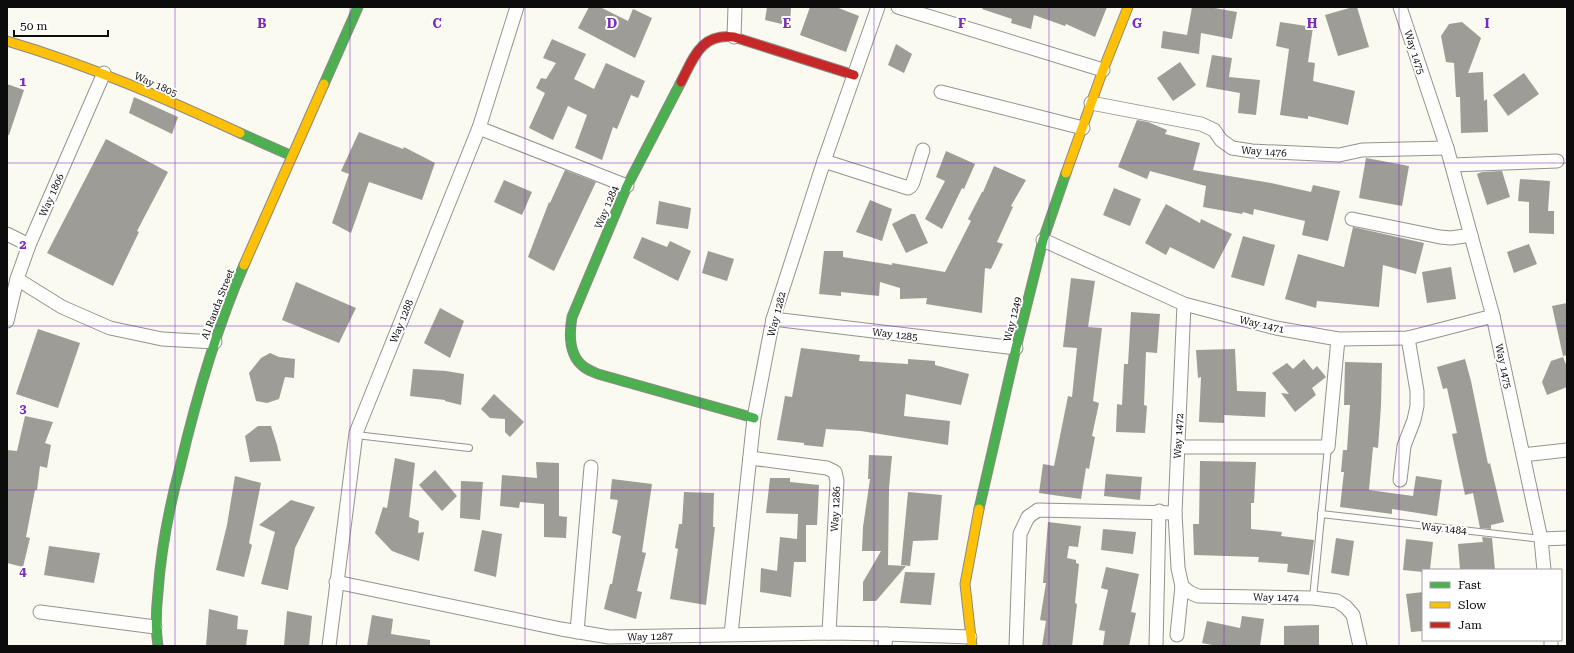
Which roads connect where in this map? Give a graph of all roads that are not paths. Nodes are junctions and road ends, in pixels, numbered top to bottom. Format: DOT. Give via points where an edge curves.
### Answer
graph roads {
  1 [pos="358,7"];
  2 [pos="517,7"];
  3 [pos="734,7"];
  4 [pos="878,7"];
  5 [pos="898,7"];
  6 [pos="1128,7"];
  7 [pos="1400,7"];
  8 [pos="734,37"];
  9 [pos="7,41"];
  10 [pos="1103,70"];
  11 [pos="104,73"];
  12 [pos="854,75"];
  13 [pos="941,92"];
  14 [pos="1091,103"];
  15 [pos="480,128"];
  16 [pos="1082,128"];
  17 [pos="1447,148"];
  18 [pos="923,150"];
  19 [pos="292,156"];
  20 [pos="824,161"];
  21 [pos="1557,161"];
  22 [pos="1452,165"];
  23 [pos="627,186"];
  24 [pos="1352,218"];
  25 [pos="7,234"];
  26 [pos="1471,235"];
  27 [pos="1043,240"];
  28 [pos="29,245"];
  29 [pos="17,279"];
  30 [pos="1184,304"];
  31 [pos="1493,316"];
  32 [pos="773,319"];
  33 [pos="7,321"];
  34 [pos="1408,338"];
  35 [pos="1338,339"];
  36 [pos="215,342"];
  37 [pos="1016,348"];
  38 [pos="754,418"];
  39 [pos="356,435"];
  40 [pos="1178,447"];
  41 [pos="1328,447"];
  42 [pos="469,448"];
  43 [pos="1567,450"];
  44 [pos="1523,455"];
  45 [pos="750,458"];
  46 [pos="591,467"];
  47 [pos="1400,480"];
  48 [pos="1159,511"];
  49 [pos="1175,513"];
  50 [pos="1321,514"];
  51 [pos="1567,538"];
  52 [pos="1542,540"];
  53 [pos="1544,569"];
  54 [pos="336,582"];
  55 [pos="1182,586"];
  56 [pos="1313,598"];
  57 [pos="40,612"];
  58 [pos="155,627"];
  59 [pos="577,632"];
  60 [pos="829,633"];
  61 [pos="731,634"];
  62 [pos="1177,635"];
  63 [pos="885,640"];
  64 [pos="971,642"];
  65 [pos="150,646"];
  66 [pos="158,646"];
  67 [pos="329,646"];
  68 [pos="1016,646"];
  69 [pos="1156,646"];
  70 [pos="1360,646"];
  1 -- 19 [label="street, Al Rauda Street"];
  2 -- 15 [label="street, Way 1288"];
  3 -- 8 [label="street"];
  4 -- 12 [label="street, Way 1282"];
  5 -- 10 [label="street"];
  6 -- 10 [label="street, Way 1249"];
  7 -- 17 [label="street, Way 1475"];
  8 -- 12 [label="street, Way 1284"];
  8 -- 23 [label="street, Way 1284" via="714,37 696,54"];
  9 -- 11 [label="street, Way 1805"];
  10 -- 14 [label="street, Way 1249"];
  11 -- 19 [label="street, Way 1805"];
  11 -- 28 [label="street, Way 1806"];
  12 -- 20 [label="street, Way 1282"];
  13 -- 16 [label="street"];
  14 -- 16 [label="street, Way 1249"];
  14 -- 17 [label="street, Way 1476" via="1201,124 1214,130 1221,140 1232,148 1238,149 1339,156 1362,150"];
  15 -- 23 [label="street"];
  15 -- 39 [label="street, Way 1288"];
  16 -- 27 [label="street, Way 1249"];
  17 -- 22 [label="street, Way 1475"];
  18 -- 20 [label="street" via="913,182 908,188"];
  19 -- 36 [label="street, Al Rauda Street" via="241,272"];
  20 -- 32 [label="street, Way 1282"];
  21 -- 22 [label="street"];
  22 -- 26 [label="street, Way 1475"];
  23 -- 38 [label="street, Way 1284" via="572,318 569,333 572,350 582,365 598,374"];
  24 -- 26 [label="street" via="1440,237"];
  25 -- 28 [label="street"];
  26 -- 31 [label="street, Way 1475"];
  27 -- 30 [label="street, Way 1471"];
  27 -- 37 [label="street, Way 1249"];
  28 -- 29 [label="street, Way 1806"];
  29 -- 33 [label="street, Way 1806"];
  29 -- 36 [label="street" via="62,307 110,328 162,339"];
  30 -- 35 [label="street, Way 1471" via="1276,328"];
  30 -- 40 [label="street, Way 1472"];
  31 -- 34 [label="street, Way 1471"];
  31 -- 44 [label="street, Way 1475"];
  32 -- 37 [label="street, Way 1285"];
  32 -- 38 [label="street, Way 1282"];
  34 -- 35 [label="street, Way 1471"];
  34 -- 47 [label="street" via="1418,406 1404,446"];
  35 -- 41 [label="street"];
  36 -- 58 [label="street, Al Rauda Street" via="188,433 169,510 160,560"];
  37 -- 64 [label="street, Way 1249" via="977,519 965,584"];
  38 -- 45 [label="street, Way 1282"];
  39 -- 42 [label="lane"];
  39 -- 54 [label="street, Way 1288"];
  40 -- 41 [label="street"];
  40 -- 49 [label="street, Way 1472"];
  41 -- 50 [label="lane"];
  43 -- 44 [label="street"];
  44 -- 52 [label="street, Way 1475"];
  45 -- 60 [label="street, Way 1286" via="827,468 835,472 837,481"];
  45 -- 61 [label="street, Way 1282"];
  46 -- 59 [label="street"];
  48 -- 49 [label="street"];
  48 -- 68 [label="street" via="1038,510 1028,517 1020,534"];
  48 -- 69 [label="street"];
  49 -- 55 [label="street, Way 1472" via="1178,568"];
  50 -- 52 [label="lane, Way 1484"];
  50 -- 56 [label="lane"];
  51 -- 52 [label="street, Way 1484"];
  52 -- 53 [label="street, Way 1475"];
  54 -- 59 [label="street, Way 1287"];
  54 -- 67 [label="street, Way 1288"];
  55 -- 56 [label="street, Way 1474" via="1198,596"];
  55 -- 62 [label="street"];
  56 -- 70 [label="street, Way 1474" via="1337,601 1346,606 1353,615"];
  57 -- 58 [label="street"];
  58 -- 65 [label="street, Al Rauda Street"];
  58 -- 66 [label="street, Al Rauda Street"];
  59 -- 61 [label="street, Way 1287" via="609,637"];
  60 -- 61 [label="street, Way 1287"];
  60 -- 63 [label="street, Way 1287"];
  63 -- 64 [label="street, Way 1287"];
}
